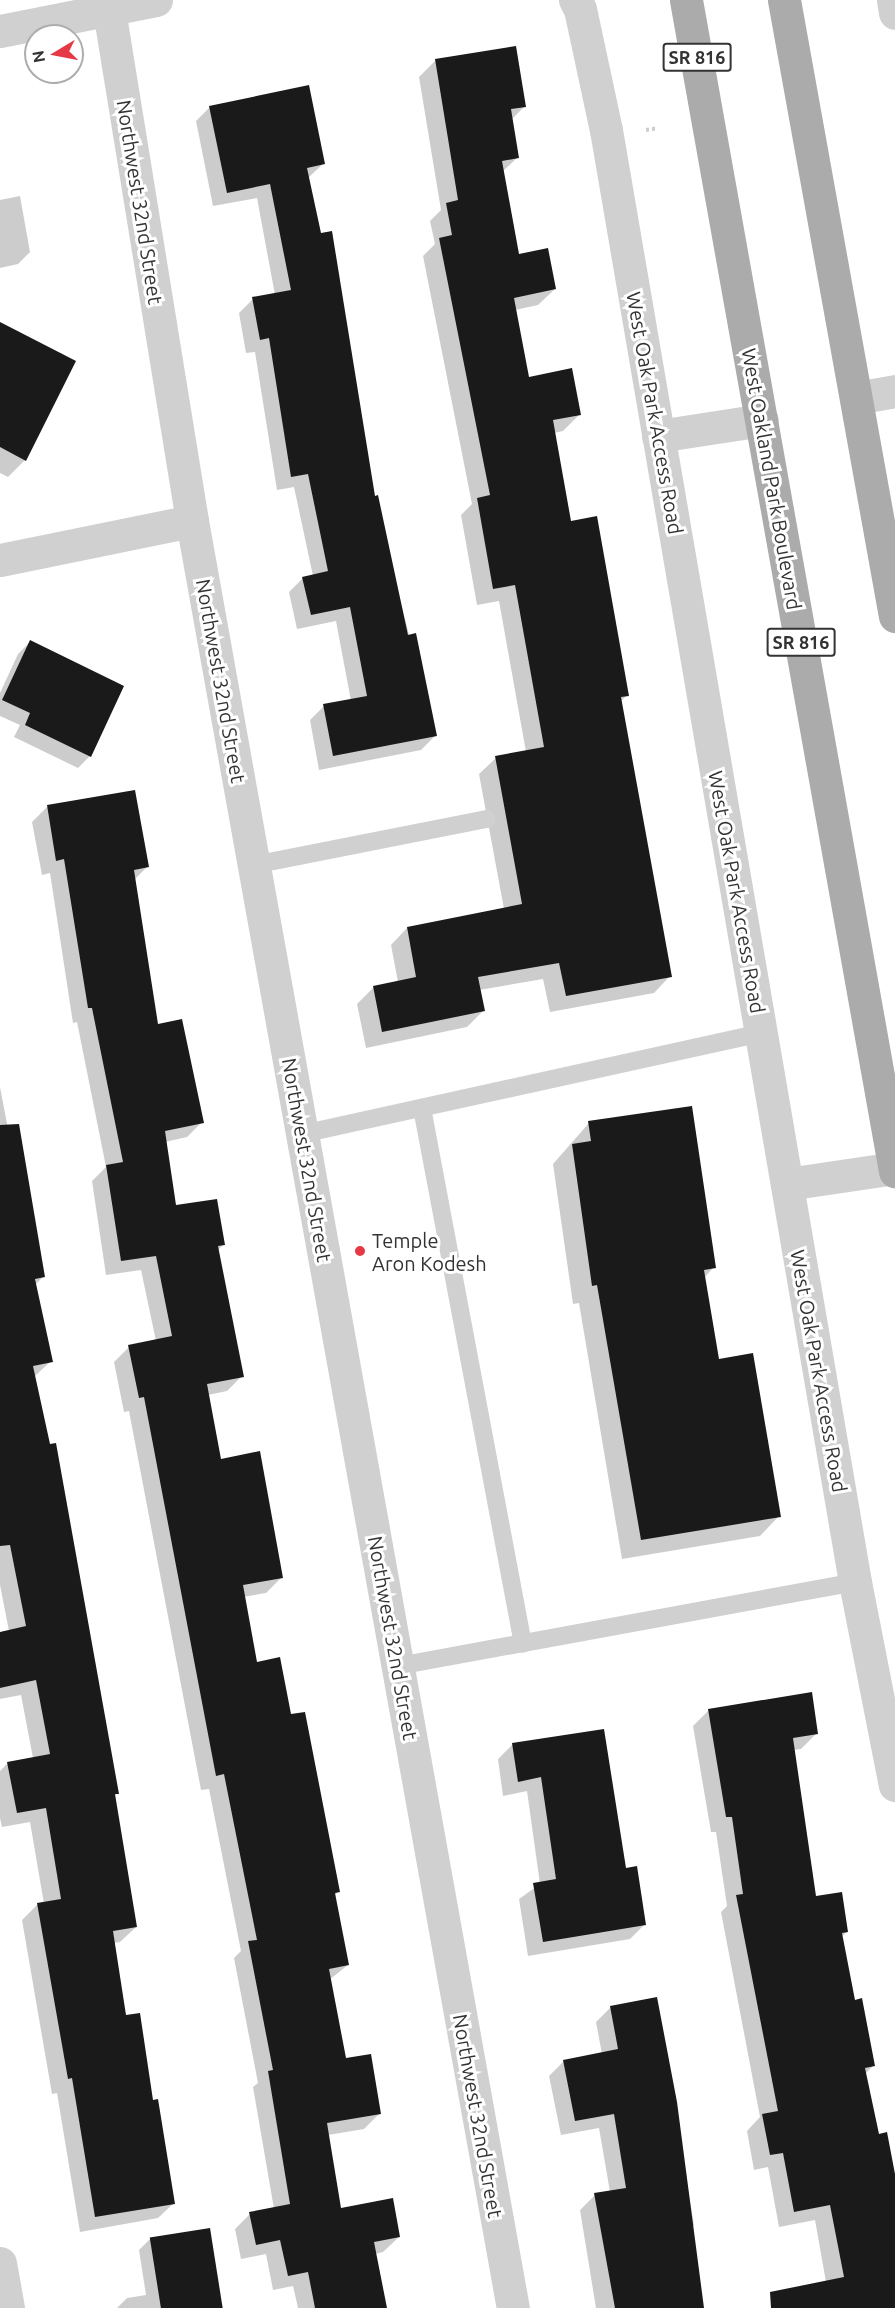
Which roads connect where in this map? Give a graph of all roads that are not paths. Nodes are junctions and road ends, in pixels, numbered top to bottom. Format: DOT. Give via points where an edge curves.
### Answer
graph roads {
  1 [pos="156,0"];
  2 [pos="575,0"];
  3 [pos="686,0"];
  4 [pos="784,0"];
  5 [pos="893,0"];
  6 [pos="109,10"];
  7 [pos="895,14"];
  8 [pos="0,31"];
  9 [pos="895,392"];
  10 [pos="856,398"];
  11 [pos="762,420"];
  12 [pos="658,436"];
  13 [pos="192,521"];
  14 [pos="0,560"];
  15 [pos="895,616"];
  16 [pos="487,819"];
  17 [pos="254,865"];
  18 [pos="762,1033"];
  19 [pos="422,1108"];
  20 [pos="302,1134"];
  21 [pos="895,1170"];
  22 [pos="787,1184"];
  23 [pos="855,1582"];
  24 [pos="523,1644"];
  25 [pos="398,1666"];
  26 [pos="895,1785"];
  27 [pos="0,2263"];
  28 [pos="8,2308"];
  29 [pos="513,2308"];
  1 -- 6 [label="street"];
  2 -- 12 [label="street, West Oak Park Access Road" via="606,130"];
  3 -- 11 [label="main road, West Oakland Park Boulevard / SR 816"];
  4 -- 10 [label="main road"];
  5 -- 7 [label="street"];
  6 -- 8 [label="street"];
  6 -- 13 [label="street, Northwest 32nd Street"];
  9 -- 10 [label="street"];
  10 -- 15 [label="main road"];
  11 -- 12 [label="street"];
  11 -- 21 [label="main road, West Oakland Park Boulevard / SR 816"];
  12 -- 18 [label="street, West Oak Park Access Road"];
  13 -- 14 [label="street"];
  13 -- 17 [label="street, Northwest 32nd Street"];
  16 -- 17 [label="lane"];
  17 -- 20 [label="street, Northwest 32nd Street"];
  18 -- 19 [label="lane"];
  18 -- 22 [label="street, West Oak Park Access Road"];
  19 -- 20 [label="lane"];
  19 -- 24 [label="lane"];
  20 -- 25 [label="street, Northwest 32nd Street"];
  21 -- 22 [label="street"];
  22 -- 23 [label="street, West Oak Park Access Road"];
  23 -- 24 [label="lane"];
  23 -- 26 [label="street, West Oak Park Access Road"];
  24 -- 25 [label="lane"];
  25 -- 29 [label="street, Northwest 32nd Street"];
  27 -- 28 [label="street"];
}
